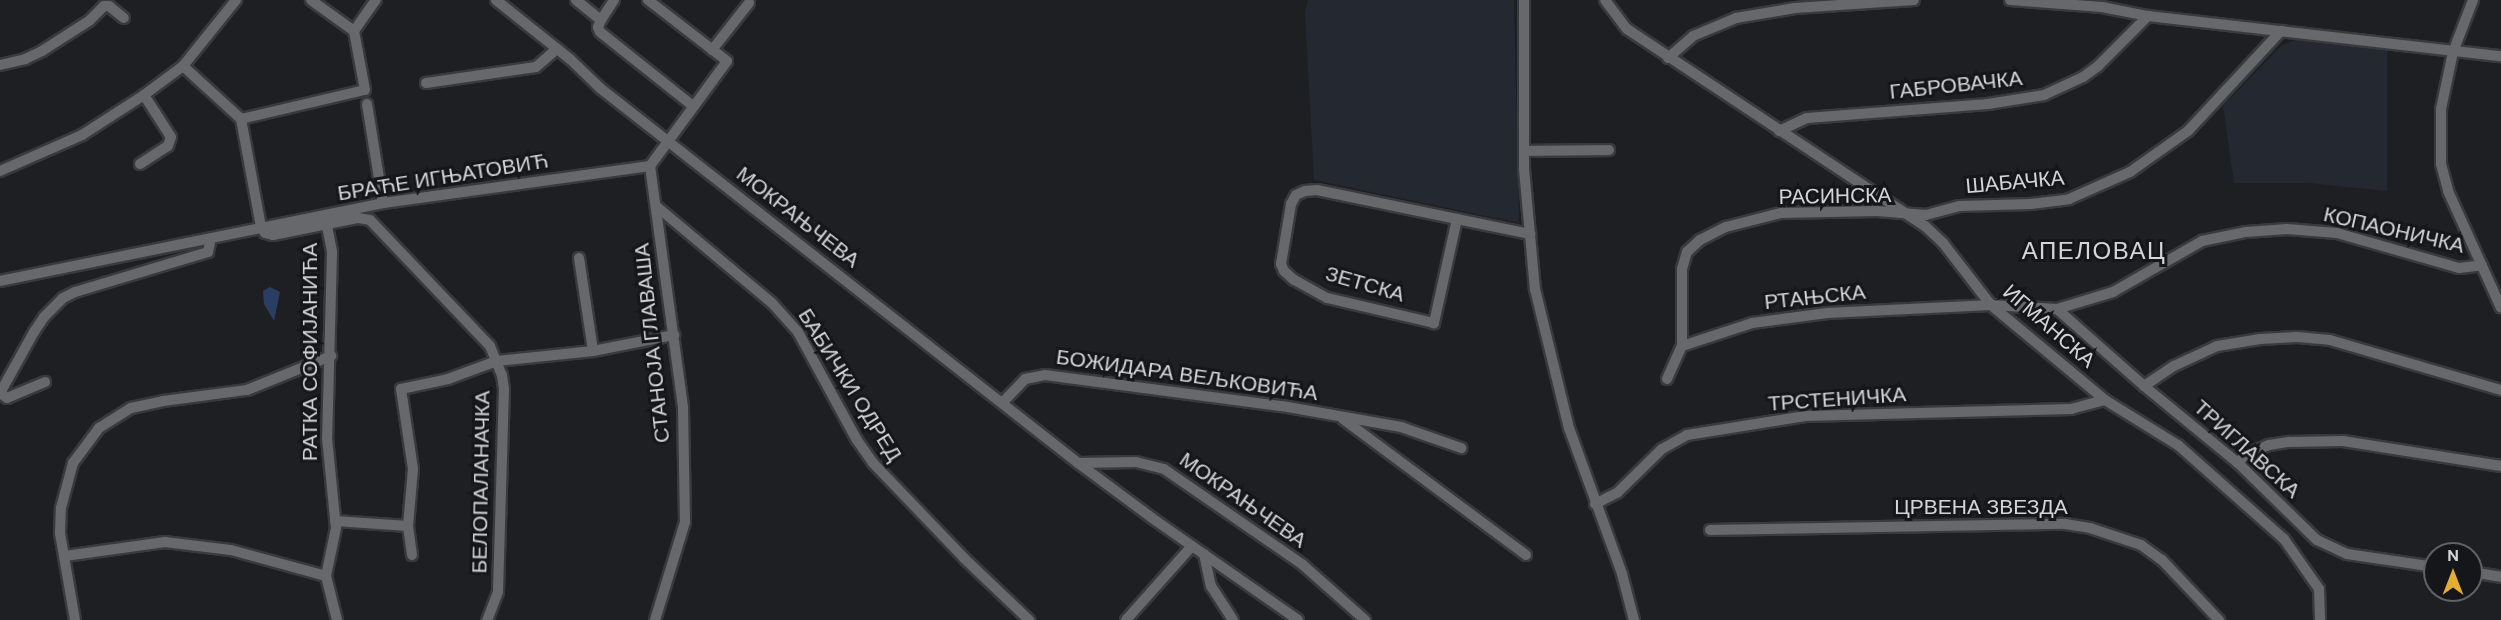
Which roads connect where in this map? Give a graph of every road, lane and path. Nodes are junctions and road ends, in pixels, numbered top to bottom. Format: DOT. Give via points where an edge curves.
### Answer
graph roads {
  1 [pos="236,0"];
  2 [pos="311,0"];
  3 [pos="375,0"];
  4 [pos="496,0"];
  5 [pos="576,0"];
  6 [pos="615,0"];
  7 [pos="648,0"];
  8 [pos="1524,0"];
  9 [pos="1605,0"];
  10 [pos="1914,0"];
  11 [pos="2010,0"];
  12 [pos="2473,0"];
  13 [pos="749,3"];
  14 [pos="2148,16"];
  15 [pos="124,18"];
  16 [pos="601,20"];
  17 [pos="354,31"];
  18 [pos="2281,31"];
  19 [pos="557,49"];
  20 [pos="712,50"];
  21 [pos="2453,52"];
  22 [pos="2501,56"];
  23 [pos="1668,58"];
  24 [pos="0,65"];
  25 [pos="183,66"];
  26 [pos="426,83"];
  27 [pos="144,95"];
  28 [pos="367,104"];
  29 [pos="693,106"];
  30 [pos="241,119"];
  31 [pos="1779,131"];
  32 [pos="668,140"];
  33 [pos="1609,150"];
  34 [pos="1524,151"];
  35 [pos="140,164"];
  36 [pos="650,166"];
  37 [pos="0,171"];
  38 [pos="383,203"];
  39 [pos="656,206"];
  40 [pos="1907,216"];
  41 [pos="1457,219"];
  42 [pos="327,226"];
  43 [pos="261,227"];
  44 [pos="1530,234"];
  45 [pos="211,238"];
  46 [pos="579,258"];
  47 [pos="2482,265"];
  48 [pos="0,281"];
  49 [pos="1991,305"];
  50 [pos="2501,308"];
  51 [pos="2057,309"];
  52 [pos="674,334"];
  53 [pos="1682,346"];
  54 [pos="593,351"];
  55 [pos="331,356"];
  56 [pos="497,361"];
  57 [pos="1667,379"];
  58 [pos="45,382"];
  59 [pos="2144,386"];
  60 [pos="2501,390"];
  61 [pos="2105,400"];
  62 [pos="1003,402"];
  63 [pos="1340,417"];
  64 [pos="1461,448"];
  65 [pos="1078,463"];
  66 [pos="2238,463"];
  67 [pos="2501,466"];
  68 [pos="1595,504"];
  69 [pos="335,521"];
  70 [pos="408,525"];
  71 [pos="1710,530"];
  72 [pos="1192,546"];
  73 [pos="1204,554"];
  74 [pos="412,555"];
  75 [pos="1526,555"];
  76 [pos="65,556"];
  77 [pos="2423,565"];
  78 [pos="2483,574"];
  79 [pos="326,576"];
  80 [pos="2501,577"];
  81 [pos="75,620"];
  82 [pos="337,620"];
  83 [pos="487,620"];
  84 [pos="655,620"];
  85 [pos="1029,620"];
  86 [pos="1126,620"];
  87 [pos="1233,620"];
  88 [pos="1298,620"];
  89 [pos="1365,620"];
  90 [pos="1634,620"];
  91 [pos="2219,620"];
  92 [pos="2320,620"];
  1 -- 25 [label="street"];
  2 -- 17 [label="street"];
  3 -- 17 [label="street"];
  4 -- 19 [label="street, МОКРАЊЧЕВА"];
  5 -- 16 [label="street"];
  6 -- 16 [label="street"];
  7 -- 20 [label="street"];
  8 -- 34 [label="street"];
  9 -- 23 [label="street, ИГМАНСКА" via="1627,29"];
  10 -- 23 [label="street" via="1795,8 1736,18 1693,36"];
  11 -- 14 [label="street"];
  12 -- 21 [label="street"];
  13 -- 20 [label="street"];
  14 -- 18 [label="street"];
  14 -- 31 [label="street, ГАБРОВАЧКА" via="2098,66 2044,94 1988,104 1807,118"];
  15 -- 24 [label="street" via="104,6 89,21 42,51"];
  16 -- 29 [label="street" via="600,32"];
  17 -- 30 [label="street" via="365,90"];
  18 -- 21 [label="street"];
  18 -- 40 [label="street, ШАБАЧКА" via="2188,131 2157,155 2104,185 2069,199 1960,206"];
  19 -- 26 [label="street" via="536,67"];
  19 -- 32 [label="street, МОКРАЊЧЕВА"];
  20 -- 29 [label="street" via="727,61"];
  21 -- 22 [label="street"];
  21 -- 47 [label="street" via="2441,109 2440,164"];
  23 -- 31 [label="street, ИГМАНСКА"];
  25 -- 27 [label="street"];
  25 -- 30 [label="street"];
  27 -- 35 [label="street" via="171,137 168,146"];
  27 -- 37 [label="street" via="82,135"];
  28 -- 38 [label="street"];
  29 -- 32 [label="street"];
  30 -- 43 [label="street"];
  31 -- 40 [label="street, ИГМАНСКА"];
  32 -- 36 [label="street"];
  32 -- 62 [label="street, МОКРАЊЧЕВА"];
  33 -- 34 [label="street"];
  34 -- 44 [label="street"];
  36 -- 38 [label="street, БРАЋЕ ИГЊАТОВИЋ"];
  36 -- 39 [label="street, СТАНОЈА ГЛАВАША"];
  38 -- 43 [label="street, БРАЋЕ ИГЊАТОВИЋ"];
  39 -- 52 [label="street, СТАНОЈА ГЛАВАША"];
  39 -- 85 [label="street, БАБИЧКИ ОДРЕД" via="772,303 798,332 873,464"];
  40 -- 49 [label="street, ИГМАНСКА" via="1943,243"];
  40 -- 53 [label="street, РАСИНСКА" via="1877,211 1781,213 1726,227 1700,240 1687,252 1682,269"];
  41 -- 41 [label="street, ЗЕТСКА" via="1317,190 1305,191 1296,195 1291,204 1281,264 1294,279 1327,298 1434,323"];
  41 -- 44 [label="street, ЗЕТСКА"];
  42 -- 43 [label="street, БЕЛОПАЛАНАЧКА" via="273,235"];
  42 -- 55 [label="street, РАТКА СОФИЈАНИЋА" via="332,252"];
  42 -- 56 [label="street, БЕЛОПАЛАНАЧКА" via="358,218 374,223 490,346"];
  43 -- 45 [label="street, БРАЋЕ ИГЊАТОВИЋ"];
  44 -- 68 [label="street" via="1545,338"];
  45 -- 48 [label="street, БРАЋЕ ИГЊАТОВИЋ"];
  45 -- 58 [label="street" via="208,252 63,298 44,316 0,393 7,399"];
  46 -- 54 [label="street"];
  47 -- 50 [label="street"];
  47 -- 51 [label="street, КОПАОНИЧКА" via="2459,268 2337,233 2287,228 2246,232 2202,242 2113,292"];
  49 -- 51 [label="street, КОПАОНИЧКА"];
  49 -- 53 [label="street, РТАЊСКА" via="1752,323"];
  49 -- 61 [label="street, ИГМАНСКА"];
  51 -- 59 [label="street, ТРИГЛАВСКА"];
  52 -- 54 [label="street"];
  52 -- 84 [label="street, СТАНОЈА ГЛАВАША" via="683,406 685,522"];
  53 -- 57 [label="street"];
  54 -- 56 [label="street"];
  55 -- 69 [label="street, РАТКА СОФИЈАНИЋА" via="327,438"];
  55 -- 76 [label="street" via="247,390 150,403 131,408 104,424 73,463 65,484 60,532"];
  56 -- 70 [label="street" via="448,379 401,389 413,469"];
  56 -- 83 [label="street, БЕЛОПАЛАНАЧКА" via="504,389 498,592"];
  59 -- 60 [label="street" via="2174,366 2217,346 2297,337 2330,340"];
  59 -- 66 [label="street, ТРИГЛАВСКА"];
  61 -- 68 [label="street, ТРСТЕНИЧКА" via="2071,409 1805,416 1687,435 1662,449 1617,493"];
  61 -- 92 [label="street, ИГМАНСКА" via="2178,445 2284,539 2319,589"];
  62 -- 63 [label="street, БОЖИДАРА ВЕЉКОВИЋА" via="1025,379 1045,375"];
  62 -- 65 [label="street, МОКРАЊЧЕВА"];
  63 -- 64 [label="street, БОЖИДАРА ВЕЉКОВИЋА" via="1401,427"];
  63 -- 75 [label="street, БОЖИДАРА ВЕЉКОВИЋА"];
  65 -- 72 [label="street, МОКРАЊЧЕВА"];
  65 -- 89 [label="street, МОКРАЊЧЕВА" via="1136,462 1164,469 1303,565"];
  66 -- 67 [label="street" via="2245,455 2269,445 2343,441"];
  66 -- 77 [label="street, ТРИГЛАВСКА" via="2317,540 2332,549"];
  68 -- 90 [label="street" via="1622,574"];
  69 -- 70 [label="street"];
  69 -- 79 [label="street, РАТКА СОФИЈАНИЋА"];
  70 -- 74 [label="street"];
  71 -- 91 [label="street, ЦРВЕНА ЗВЕЗДА" via="2065,524 2090,528 2141,545 2162,560"];
  72 -- 73 [label="street, МОКРАЊЧЕВА"];
  72 -- 86 [label="street"];
  73 -- 87 [label="street" via="1211,586"];
  73 -- 88 [label="street, МОКРАЊЧЕВА"];
  76 -- 79 [label="street" via="146,543 176,543 258,556"];
  76 -- 81 [label="street"];
  78 -- 80 [label="street"];
  79 -- 82 [label="street, РАТКА СОФИЈАНИЋА"];
}
